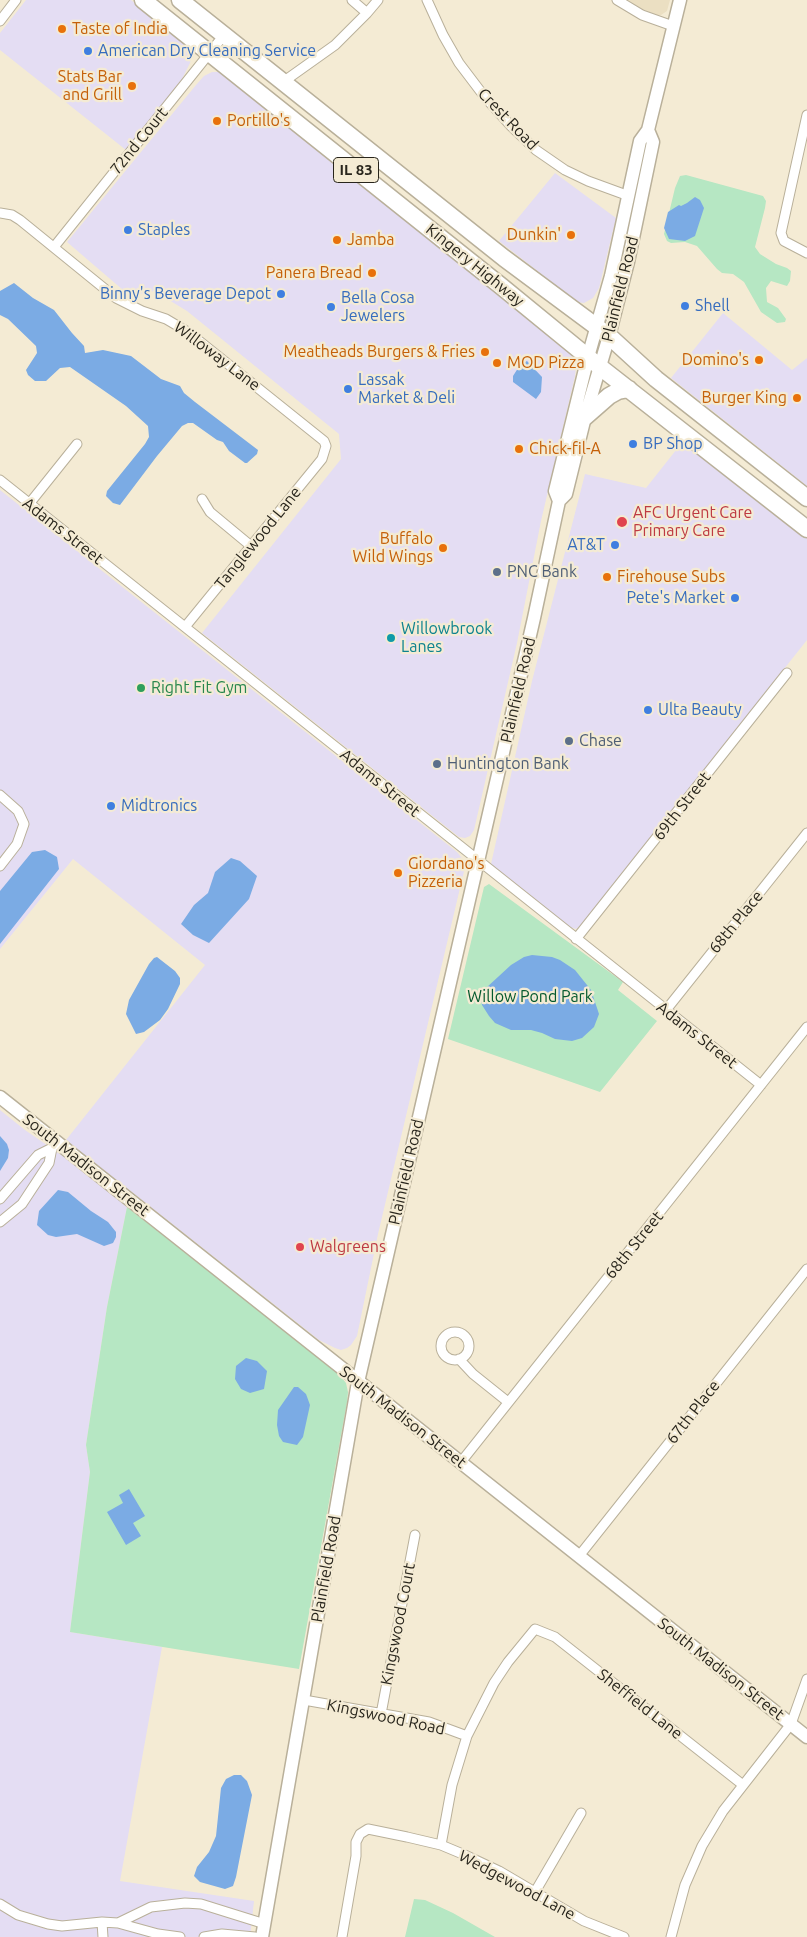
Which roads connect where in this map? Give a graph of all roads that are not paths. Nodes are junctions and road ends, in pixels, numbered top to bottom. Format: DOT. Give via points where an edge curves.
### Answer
graph roads {
  1 [pos="16,0"];
  2 [pos="143,0"];
  3 [pos="180,0"];
  4 [pos="352,0"];
  5 [pos="378,0"];
  6 [pos="427,0"];
  7 [pos="616,0"];
  8 [pos="680,0"];
  9 [pos="367,13"];
  10 [pos="0,20"];
  11 [pos="674,26"];
  12 [pos="224,35"];
  13 [pos="210,53"];
  14 [pos="283,82"];
  15 [pos="807,115"];
  16 [pos="648,130"];
  17 [pos="629,196"];
  18 [pos="1,212"];
  19 [pos="54,247"];
  20 [pos="807,253"];
  21 [pos="602,331"];
  22 [pos="594,362"];
  23 [pos="629,389"];
  24 [pos="585,417"];
  25 [pos="77,444"];
  26 [pos="326,446"];
  27 [pos="0,480"];
  28 [pos="807,498"];
  29 [pos="202,499"];
  30 [pos="559,501"];
  31 [pos="29,504"];
  32 [pos="807,529"];
  33 [pos="251,546"];
  34 [pos="185,627"];
  35 [pos="787,672"];
  36 [pos="2,797"];
  37 [pos="807,833"];
  38 [pos="478,860"];
  39 [pos="0,866"];
  40 [pos="576,939"];
  41 [pos="666,1010"];
  42 [pos="807,1027"];
  43 [pos="761,1085"];
  44 [pos="0,1097"];
  45 [pos="0,1199"];
  46 [pos="0,1222"];
  47 [pos="807,1269"];
  48 [pos="459,1359"];
  49 [pos="358,1382"];
  50 [pos="508,1402"];
  51 [pos="460,1462"];
  52 [pos="415,1536"];
  53 [pos="579,1556"];
  54 [pos="807,1679"];
  55 [pos="304,1700"];
  56 [pos="381,1714"];
  57 [pos="791,1724"];
  58 [pos="467,1736"];
  59 [pos="807,1737"];
  60 [pos="743,1785"];
  61 [pos="581,1813"];
  62 [pos="441,1845"];
  63 [pos="535,1892"];
  64 [pos="0,1904"];
  65 [pos="102,1922"];
  66 [pos="118,1923"];
  67 [pos="265,1924"];
  68 [pos="103,1937"];
  69 [pos="180,1937"];
  70 [pos="204,1937"];
  71 [pos="255,1937"];
  72 [pos="262,1937"];
  73 [pos="342,1937"];
  74 [pos="624,1937"];
  75 [pos="672,1937"];
  1 -- 10 [label="street"];
  2 -- 13 [label="highway, Kingery Highway / IL 83"];
  3 -- 12 [label="highway, Kingery Highway / IL 83"];
  4 -- 9 [label="street"];
  5 -- 9 [label="street"];
  6 -- 17 [label="street, Crest Road" via="471,79 521,136 565,170"];
  7 -- 11 [label="street" via="642,15"];
  8 -- 11 [label="main road, Plainfield Road"];
  9 -- 14 [label="street" via="335,45"];
  11 -- 16 [label="main road, Plainfield Road"];
  12 -- 13 [label="street, 72nd Court"];
  12 -- 14 [label="highway, Kingery Highway / IL 83"];
  13 -- 19 [label="street, 72nd Court"];
  13 -- 22 [label="highway, Kingery Highway / IL 83"];
  14 -- 21 [label="highway, Kingery Highway / IL 83" via="504,258"];
  15 -- 20 [label="street" via="780,233 784,241"];
  16 -- 17 [label="main road, Plainfield Road" via="640,141"];
  16 -- 21 [label="main road, Plainfield Road" via="653,142 628,262"];
  17 -- 21 [label="main road, Plainfield Road"];
  18 -- 19 [label="street, Willoway Lane" via="16,218"];
  19 -- 26 [label="street, Willoway Lane" via="116,298 166,318 188,332 320,436"];
  21 -- 22 [label="main road, Plainfield Road"];
  21 -- 28 [label="highway, Kingery Highway / IL 83" via="656,379"];
  22 -- 23 [label="highway, Kingery Highway / IL 83"];
  22 -- 24 [label="main road, Plainfield Road"];
  22 -- 30 [label="main road, Plainfield Road" via="555,491"];
  23 -- 24 [label="highway" via="609,396"];
  23 -- 32 [label="highway, Kingery Highway / IL 83"];
  24 -- 30 [label="main road, Plainfield Road" via="566,494"];
  25 -- 31 [label="street"];
  26 -- 33 [label="street, Tanglewood Lane" via="322,459"];
  27 -- 31 [label="street, Adams Street"];
  29 -- 33 [label="street" via="210,512"];
  30 -- 38 [label="main road, Plainfield Road"];
  31 -- 34 [label="street, Adams Street"];
  33 -- 34 [label="street, Tanglewood Lane"];
  34 -- 38 [label="street, Adams Street"];
  35 -- 40 [label="street, 69th Street"];
  36 -- 39 [label="street" via="18,811 24,824 18,844"];
  37 -- 41 [label="street, 68th Place"];
  38 -- 40 [label="street, Adams Street"];
  38 -- 49 [label="main road, Plainfield Road"];
  40 -- 41 [label="street, Adams Street"];
  41 -- 43 [label="street, Adams Street"];
  42 -- 43 [label="street, 68th Street"];
  43 -- 50 [label="street, 68th Street"];
  44 -- 49 [label="main road, South Madison Street"];
  45 -- 46 [label="street" via="38,1155 52,1148 49,1164 22,1204"];
  47 -- 53 [label="street, 67th Place"];
  48 -- 50 [label="street"];
  49 -- 51 [label="main road, South Madison Street"];
  49 -- 55 [label="main road, Plainfield Road"];
  50 -- 51 [label="street, 68th Street"];
  51 -- 53 [label="main road, South Madison Street"];
  52 -- 56 [label="street, Kingswood Court"];
  53 -- 57 [label="main road, South Madison Street"];
  54 -- 57 [label="street"];
  55 -- 56 [label="street, Kingswood Road"];
  55 -- 67 [label="main road, Plainfield Road"];
  56 -- 58 [label="street, Kingswood Road" via="429,1722"];
  57 -- 59 [label="main road, South Madison Street"];
  57 -- 60 [label="street"];
  58 -- 60 [label="street, Sheffield Lane" via="494,1683 535,1629 555,1637"];
  58 -- 62 [label="street" via="452,1785"];
  60 -- 75 [label="street" via="712,1827 693,1864 679,1902"];
  61 -- 63 [label="street"];
  62 -- 63 [label="street, Wedgewood Lane" via="484,1863"];
  62 -- 73 [label="street, Wedgewood Lane" via="368,1830 360,1834 356,1842"];
  63 -- 74 [label="street, Wedgewood Lane" via="584,1921"];
  64 -- 65 [label="street" via="18,1915 48,1924 62,1926"];
  65 -- 66 [label="street"];
  65 -- 68 [label="street"];
  66 -- 67 [label="street" via="152,1908 185,1903 201,1904"];
  66 -- 69 [label="street"];
  67 -- 72 [label="main road, Plainfield Road"];
  70 -- 71 [label="street" via="222,1934"];
}
